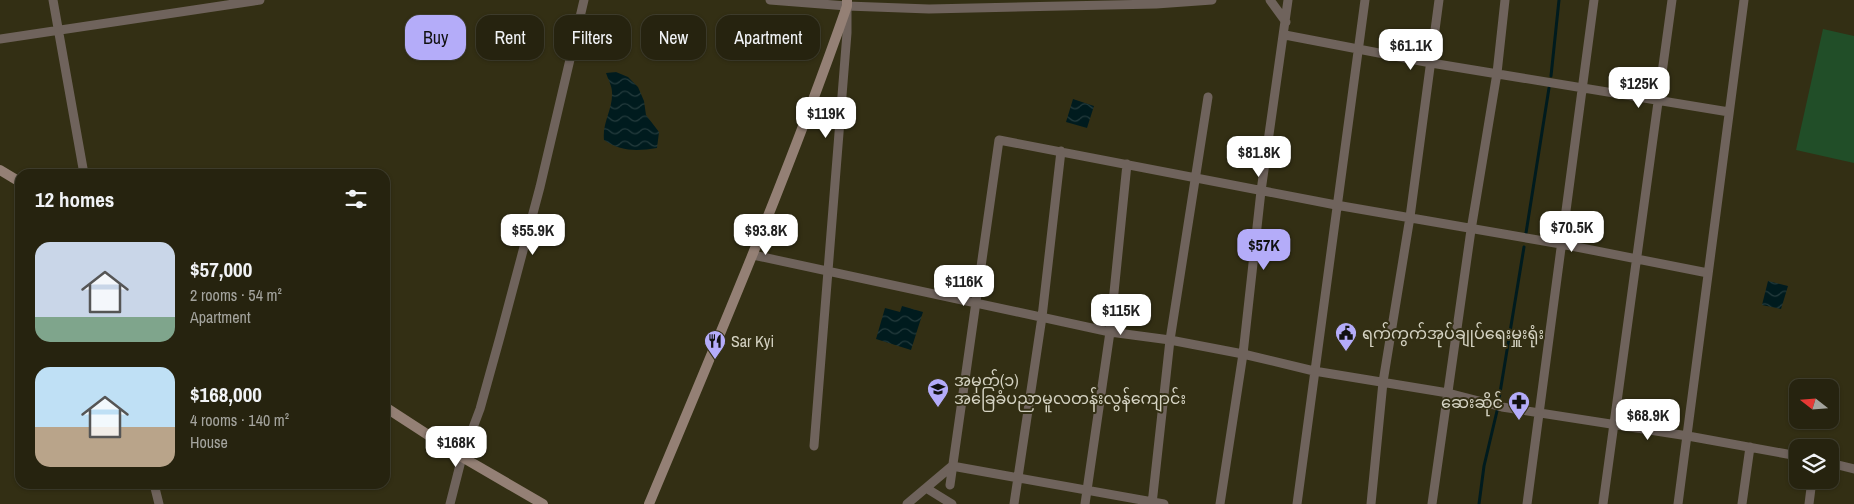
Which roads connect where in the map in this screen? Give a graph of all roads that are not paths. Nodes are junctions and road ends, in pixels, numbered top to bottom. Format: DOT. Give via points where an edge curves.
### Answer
graph roads {
  1 [pos="53,0"];
  2 [pos="186,0"];
  3 [pos="260,0"];
  4 [pos="584,0"];
  5 [pos="770,0"];
  6 [pos="1212,0"];
  7 [pos="1270,0"];
  8 [pos="1288,0"];
  9 [pos="1365,0"];
  10 [pos="1439,0"];
  11 [pos="1505,0"];
  12 [pos="1594,0"];
  13 [pos="1672,0"];
  14 [pos="1744,0"];
  15 [pos="230,2"];
  16 [pos="1156,2"];
  17 [pos="847,3"];
  18 [pos="1007,3"];
  19 [pos="1079,3"];
  20 [pos="929,4"];
  21 [pos="188,10"];
  22 [pos="1286,22"];
  23 [pos="58,29"];
  24 [pos="1285,35"];
  25 [pos="0,39"];
  26 [pos="1357,49"];
  27 [pos="1432,63"];
  28 [pos="1497,72"];
  29 [pos="1582,87"];
  30 [pos="1208,97"];
  31 [pos="1658,100"];
  32 [pos="1729,112"];
  33 [pos="1061,151"];
  34 [pos="1126,164"];
  35 [pos="83,169"];
  36 [pos="0,170"];
  37 [pos="1196,177"];
  38 [pos="15,179"];
  39 [pos="1262,191"];
  40 [pos="1336,205"];
  41 [pos="1410,218"];
  42 [pos="1471,230"];
  43 [pos="1561,244"];
  44 [pos="754,255"];
  45 [pos="1636,259"];
  46 [pos="828,272"];
  47 [pos="1708,273"];
  48 [pos="977,302"];
  49 [pos="1042,317"];
  50 [pos="1110,332"];
  51 [pos="1170,340"];
  52 [pos="1243,354"];
  53 [pos="1314,371"];
  54 [pos="1383,382"];
  55 [pos="1448,393"];
  56 [pos="390,410"];
  57 [pos="1539,412"];
  58 [pos="1614,424"];
  59 [pos="1688,436"];
  60 [pos="814,446"];
  61 [pos="1750,447"];
  62 [pos="1789,454"];
  63 [pos="462,457"];
  64 [pos="1839,465"];
  65 [pos="952,466"];
  66 [pos="1854,469"];
  67 [pos="1018,477"];
  68 [pos="950,485"];
  69 [pos="926,488"];
  70 [pos="156,489"];
  71 [pos="1811,489"];
  72 [pos="1087,490"];
  73 [pos="1152,503"];
  74 [pos="160,504"];
  75 [pos="450,504"];
  76 [pos="543,504"];
  77 [pos="650,504"];
  78 [pos="906,504"];
  79 [pos="952,504"];
  80 [pos="1014,504"];
  81 [pos="1085,504"];
  82 [pos="1164,504"];
  83 [pos="1220,504"];
  84 [pos="1297,504"];
  85 [pos="1371,504"];
  86 [pos="1432,504"];
  87 [pos="1527,504"];
  88 [pos="1603,504"];
  89 [pos="1678,504"];
  90 [pos="1742,504"];
  91 [pos="1809,504"];
  1 -- 23 [label="street"];
  2 -- 21 [label="street"];
  3 -- 15 [label="street"];
  4 -- 63 [label="street" via="540,187 500,337 480,409"];
  5 -- 17 [label="street"];
  6 -- 16 [label="street"];
  7 -- 22 [label="street"];
  8 -- 22 [label="street"];
  9 -- 26 [label="street"];
  10 -- 27 [label="street"];
  11 -- 28 [label="street"];
  12 -- 29 [label="street"];
  13 -- 31 [label="street"];
  14 -- 32 [label="street"];
  15 -- 21 [label="street"];
  16 -- 19 [label="street"];
  17 -- 20 [label="street"];
  17 -- 44 [label="main road"];
  17 -- 46 [label="street"];
  18 -- 19 [label="street"];
  18 -- 20 [label="street"];
  21 -- 23 [label="street"];
  22 -- 24 [label="street"];
  23 -- 25 [label="street"];
  23 -- 35 [label="street"];
  24 -- 26 [label="street"];
  24 -- 39 [label="street"];
  26 -- 27 [label="street"];
  26 -- 40 [label="street"];
  27 -- 28 [label="street"];
  27 -- 41 [label="street"];
  28 -- 29 [label="street"];
  28 -- 42 [label="street"];
  29 -- 31 [label="street"];
  29 -- 43 [label="street"];
  30 -- 37 [label="street"];
  31 -- 32 [label="street"];
  31 -- 45 [label="street"];
  32 -- 47 [label="street"];
  33 -- 34 [label="street"];
  33 -- 48 [label="street" via="997,141"];
  33 -- 49 [label="street"];
  34 -- 37 [label="street"];
  34 -- 50 [label="street"];
  36 -- 38 [label="main road"];
  37 -- 39 [label="street"];
  37 -- 51 [label="street"];
  39 -- 40 [label="street"];
  39 -- 52 [label="street"];
  40 -- 41 [label="street"];
  40 -- 53 [label="street"];
  41 -- 42 [label="street"];
  41 -- 54 [label="street"];
  42 -- 43 [label="street"];
  42 -- 55 [label="street"];
  43 -- 45 [label="street"];
  43 -- 57 [label="street"];
  44 -- 46 [label="street"];
  44 -- 77 [label="main road"];
  45 -- 47 [label="street"];
  45 -- 58 [label="street"];
  46 -- 48 [label="street"];
  46 -- 60 [label="street"];
  47 -- 59 [label="street"];
  48 -- 49 [label="street"];
  48 -- 65 [label="street"];
  49 -- 50 [label="street"];
  49 -- 67 [label="street"];
  50 -- 51 [label="street"];
  50 -- 72 [label="street"];
  51 -- 52 [label="street"];
  51 -- 73 [label="street"];
  52 -- 53 [label="street"];
  52 -- 83 [label="street"];
  53 -- 54 [label="street"];
  53 -- 84 [label="street"];
  54 -- 55 [label="street"];
  54 -- 85 [label="street"];
  55 -- 57 [label="street" via="1502,407"];
  55 -- 86 [label="street"];
  56 -- 63 [label="main road"];
  57 -- 58 [label="street"];
  57 -- 87 [label="street"];
  58 -- 59 [label="street"];
  58 -- 88 [label="street"];
  59 -- 61 [label="street"];
  59 -- 89 [label="street"];
  61 -- 62 [label="street"];
  61 -- 90 [label="street"];
  63 -- 75 [label="street"];
  63 -- 76 [label="main road"];
  64 -- 66 [label="street"];
  65 -- 67 [label="street"];
  65 -- 68 [label="street"];
  65 -- 69 [label="street"];
  67 -- 72 [label="street"];
  67 -- 80 [label="street"];
  69 -- 78 [label="street"];
  69 -- 79 [label="street"];
  70 -- 74 [label="street"];
  71 -- 91 [label="street"];
  72 -- 73 [label="street"];
  72 -- 81 [label="street"];
  73 -- 82 [label="street"];
}
